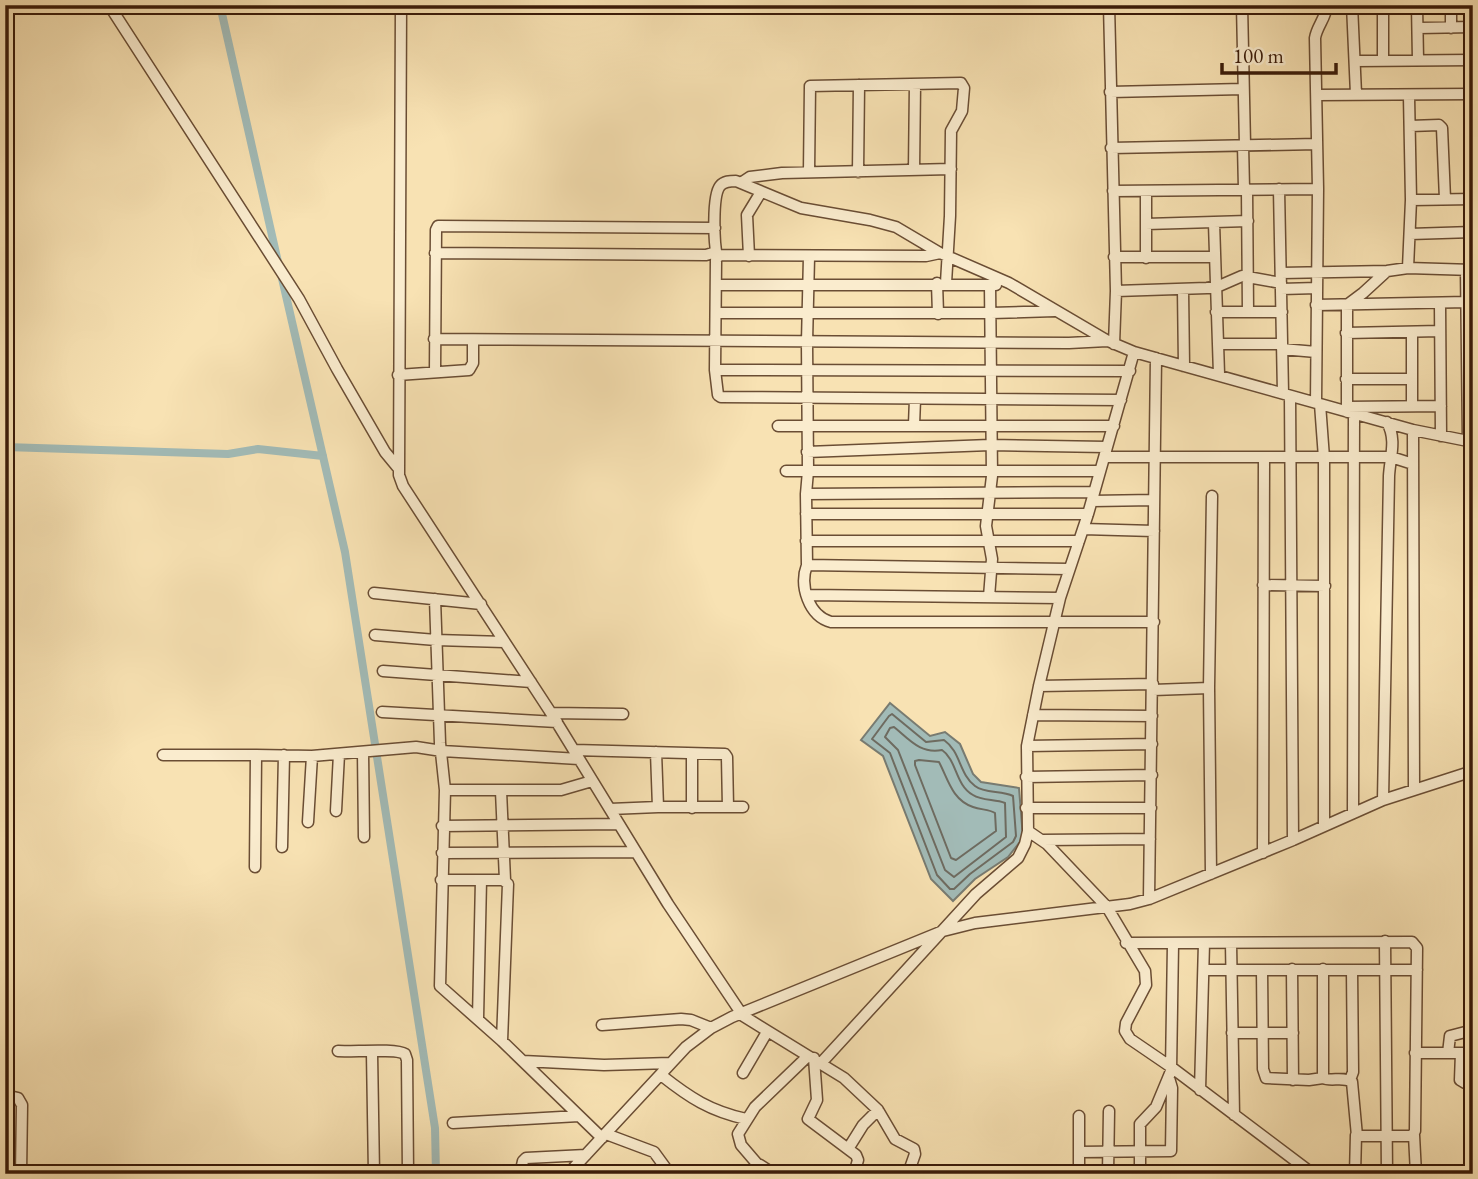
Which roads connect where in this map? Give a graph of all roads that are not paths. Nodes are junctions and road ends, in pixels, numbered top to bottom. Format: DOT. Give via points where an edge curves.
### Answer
graph roads {
  1 [pos="108,5"];
  2 [pos="401,5"];
  3 [pos="1134,5"];
  4 [pos="1242,5"];
  5 [pos="1327,5"];
  6 [pos="1352,5"];
  7 [pos="1383,5"];
  8 [pos="1417,5"];
  9 [pos="1451,5"];
  10 [pos="1109,6"];
  11 [pos="1473,27"];
  12 [pos="1418,28"];
  13 [pos="1451,28"];
  14 [pos="1383,60"];
  15 [pos="1418,60"];
  16 [pos="1473,60"];
  17 [pos="1355,61"];
  18 [pos="915,84"];
  19 [pos="859,85"];
  20 [pos="1243,89"];
  21 [pos="1110,92"];
  22 [pos="1356,94"];
  23 [pos="1473,94"];
  24 [pos="1317,95"];
  25 [pos="1409,96"];
  26 [pos="1410,125"];
  27 [pos="1317,144"];
  28 [pos="1244,145"];
  29 [pos="1111,148"];
  30 [pos="951,169"];
  31 [pos="914,170"];
  32 [pos="809,172"];
  33 [pos="858,172"];
  34 [pos="741,183"];
  35 [pos="1245,189"];
  36 [pos="1279,189"];
  37 [pos="1318,189"];
  38 [pos="1113,191"];
  39 [pos="1146,191"];
  40 [pos="761,192"];
  41 [pos="1445,199"];
  42 [pos="1473,199"];
  43 [pos="1411,200"];
  44 [pos="1248,222"];
  45 [pos="1214,223"];
  46 [pos="1146,224"];
  47 [pos="715,228"];
  48 [pos="1473,232"];
  49 [pos="1409,234"];
  50 [pos="435,253"];
  51 [pos="716,254"];
  52 [pos="943,254"];
  53 [pos="749,256"];
  54 [pos="808,257"];
  55 [pos="1114,257"];
  56 [pos="1215,257"];
  57 [pos="1146,258"];
  58 [pos="1408,268"];
  59 [pos="1469,270"];
  60 [pos="1318,271"];
  61 [pos="1387,271"];
  62 [pos="1248,276"];
  63 [pos="1281,282"];
  64 [pos="941,283"];
  65 [pos="1009,283"];
  66 [pos="808,284"];
  67 [pos="716,285"];
  68 [pos="989,285"];
  69 [pos="1216,287"];
  70 [pos="1317,288"];
  71 [pos="1183,290"];
  72 [pos="1116,291"];
  73 [pos="1467,302"];
  74 [pos="1440,304"];
  75 [pos="1347,305"];
  76 [pos="1316,306"];
  77 [pos="1055,311"];
  78 [pos="1216,312"];
  79 [pos="1248,312"];
  80 [pos="1282,312"];
  81 [pos="716,313"];
  82 [pos="991,313"];
  83 [pos="807,314"];
  84 [pos="938,314"];
  85 [pos="1440,331"];
  86 [pos="1346,333"];
  87 [pos="1412,333"];
  88 [pos="435,339"];
  89 [pos="473,340"];
  90 [pos="716,340"];
  91 [pos="991,341"];
  92 [pos="807,342"];
  93 [pos="1111,342"];
  94 [pos="1217,344"];
  95 [pos="1282,346"];
  96 [pos="1134,352"];
  97 [pos="1316,352"];
  98 [pos="1156,358"];
  99 [pos="1184,366"];
  100 [pos="715,370"];
  101 [pos="991,371"];
  102 [pos="435,372"];
  103 [pos="807,372"];
  104 [pos="1130,372"];
  105 [pos="1219,374"];
  106 [pos="398,375"];
  107 [pos="1346,379"];
  108 [pos="1412,379"];
  109 [pos="1287,394"];
  110 [pos="991,398"];
  111 [pos="807,399"];
  112 [pos="915,399"];
  113 [pos="1121,400"];
  114 [pos="1318,404"];
  115 [pos="1412,405"];
  116 [pos="1441,405"];
  117 [pos="1349,411"];
  118 [pos="1387,422"];
  119 [pos="914,425"];
  120 [pos="990,425"];
  121 [pos="778,426"];
  122 [pos="808,426"];
  123 [pos="1114,426"];
  124 [pos="1413,430"];
  125 [pos="1441,436"];
  126 [pos="1470,441"];
  127 [pos="990,445"];
  128 [pos="807,452"];
  129 [pos="1106,452"];
  130 [pos="1156,457"];
  131 [pos="1264,457"];
  132 [pos="1353,457"];
  133 [pos="1391,457"];
  134 [pos="1290,458"];
  135 [pos="1324,458"];
  136 [pos="1413,464"];
  137 [pos="398,469"];
  138 [pos="786,471"];
  139 [pos="808,471"];
  140 [pos="991,471"];
  141 [pos="1100,471"];
  142 [pos="990,492"];
  143 [pos="806,494"];
  144 [pos="1212,496"];
  145 [pos="1093,497"];
  146 [pos="1154,500"];
  147 [pos="806,514"];
  148 [pos="1088,514"];
  149 [pos="987,515"];
  150 [pos="1083,529"];
  151 [pos="1154,531"];
  152 [pos="806,541"];
  153 [pos="988,541"];
  154 [pos="1079,541"];
  155 [pos="807,565"];
  156 [pos="991,568"];
  157 [pos="1069,569"];
  158 [pos="1263,585"];
  159 [pos="1293,585"];
  160 [pos="1325,586"];
  161 [pos="374,593"];
  162 [pos="808,595"];
  163 [pos="989,597"];
  164 [pos="435,598"];
  165 [pos="1060,598"];
  166 [pos="481,604"];
  167 [pos="1154,622"];
  168 [pos="1054,623"];
  169 [pos="375,635"];
  170 [pos="436,640"];
  171 [pos="504,642"];
  172 [pos="383,671"];
  173 [pos="437,676"];
  174 [pos="531,682"];
  175 [pos="1039,686"];
  176 [pos="1153,687"];
  177 [pos="1209,688"];
  178 [pos="382,712"];
  179 [pos="622,714"];
  180 [pos="1033,715"];
  181 [pos="439,716"];
  182 [pos="1152,716"];
  183 [pos="554,717"];
  184 [pos="1152,744"];
  185 [pos="1027,746"];
  186 [pos="369,751"];
  187 [pos="442,751"];
  188 [pos="656,752"];
  189 [pos="339,754"];
  190 [pos="692,754"];
  191 [pos="163,755"];
  192 [pos="256,755"];
  193 [pos="284,755"];
  194 [pos="576,755"];
  195 [pos="312,756"];
  196 [pos="1473,771"];
  197 [pos="1152,775"];
  198 [pos="1026,777"];
  199 [pos="592,781"];
  200 [pos="445,790"];
  201 [pos="1414,790"];
  202 [pos="501,791"];
  203 [pos="1383,800"];
  204 [pos="659,807"];
  205 [pos="728,807"];
  206 [pos="743,807"];
  207 [pos="692,808"];
  208 [pos="1026,808"];
  209 [pos="1150,808"];
  210 [pos="610,809"];
  211 [pos="336,811"];
  212 [pos="1353,813"];
  213 [pos="308,822"];
  214 [pos="618,824"];
  215 [pos="442,826"];
  216 [pos="501,826"];
  217 [pos="1324,826"];
  218 [pos="1028,831"];
  219 [pos="364,837"];
  220 [pos="1150,839"];
  221 [pos="1042,840"];
  222 [pos="1293,840"];
  223 [pos="282,847"];
  224 [pos="635,852"];
  225 [pos="442,853"];
  226 [pos="502,853"];
  227 [pos="1263,853"];
  228 [pos="255,867"];
  229 [pos="1211,874"];
  230 [pos="441,880"];
  231 [pos="481,880"];
  232 [pos="505,880"];
  233 [pos="1149,899"];
  234 [pos="1107,907"];
  235 [pos="943,931"];
  236 [pos="1385,941"];
  237 [pos="1126,943"];
  238 [pos="1204,943"];
  239 [pos="1231,943"];
  240 [pos="1173,944"];
  241 [pos="1292,969"];
  242 [pos="1323,969"];
  243 [pos="1204,970"];
  244 [pos="1231,970"];
  245 [pos="1262,970"];
  246 [pos="1352,970"];
  247 [pos="1385,970"];
  248 [pos="1416,970"];
  249 [pos="741,1013"];
  250 [pos="478,1018"];
  251 [pos="602,1025"];
  252 [pos="711,1028"];
  253 [pos="1473,1030"];
  254 [pos="767,1032"];
  255 [pos="1232,1033"];
  256 [pos="1263,1033"];
  257 [pos="1293,1033"];
  258 [pos="502,1041"];
  259 [pos="338,1051"];
  260 [pos="372,1052"];
  261 [pos="1415,1053"];
  262 [pos="1448,1053"];
  263 [pos="1467,1053"];
  264 [pos="815,1059"];
  265 [pos="523,1061"];
  266 [pos="670,1063"];
  267 [pos="743,1073"];
  268 [pos="1170,1073"];
  269 [pos="661,1075"];
  270 [pos="1322,1078"];
  271 [pos="1293,1080"];
  272 [pos="1350,1080"];
  273 [pos="1473,1083"];
  274 [pos="1200,1090"];
  275 [pos="5,1095"];
  276 [pos="878,1110"];
  277 [pos="1109,1111"];
  278 [pos="1234,1115"];
  279 [pos="579,1116"];
  280 [pos="1079,1116"];
  281 [pos="746,1119"];
  282 [pos="453,1123"];
  283 [pos="1356,1135"];
  284 [pos="1413,1135"];
  285 [pos="604,1136"];
  286 [pos="1386,1137"];
  287 [pos="848,1149"];
  288 [pos="1109,1152"];
  289 [pos="1140,1152"];
  290 [pos="1079,1153"];
  291 [pos="586,1156"];
  292 [pos="756,1170"];
  293 [pos="21,1174"];
  294 [pos="374,1174"];
  295 [pos="408,1174"];
  296 [pos="520,1174"];
  297 [pos="568,1174"];
  298 [pos="670,1174"];
  299 [pos="775,1174"];
  300 [pos="854,1174"];
  301 [pos="908,1174"];
  302 [pos="1079,1174"];
  303 [pos="1108,1174"];
  304 [pos="1140,1174"];
  305 [pos="1312,1174"];
  306 [pos="1355,1174"];
  307 [pos="1387,1174"];
  308 [pos="1416,1174"];
  1 -- 137 [label="street" via="299,299"];
  2 -- 106 [label="street"];
  3 -- 10 [label="street"];
  4 -- 20 [label="street"];
  5 -- 24 [label="street" via="1315,38"];
  6 -- 17 [label="street"];
  7 -- 14 [label="street"];
  8 -- 12 [label="street"];
  9 -- 13 [label="street"];
  10 -- 21 [label="street"];
  11 -- 13 [label="street"];
  12 -- 13 [label="street"];
  12 -- 15 [label="street"];
  14 -- 15 [label="street"];
  14 -- 17 [label="street"];
  15 -- 16 [label="street"];
  17 -- 22 [label="street"];
  18 -- 19 [label="street"];
  18 -- 30 [label="street" via="955,81 963,85 962,111 951,131"];
  18 -- 31 [label="street"];
  19 -- 32 [label="street" via="810,86"];
  19 -- 33 [label="street"];
  20 -- 21 [label="street"];
  20 -- 28 [label="street"];
  21 -- 29 [label="street"];
  22 -- 24 [label="street"];
  22 -- 25 [label="street"];
  23 -- 25 [label="street"];
  24 -- 27 [label="street"];
  25 -- 26 [label="street"];
  26 -- 41 [label="street" via="1442,128"];
  26 -- 43 [label="street"];
  27 -- 28 [label="street"];
  27 -- 37 [label="street"];
  28 -- 29 [label="street"];
  28 -- 35 [label="street"];
  29 -- 38 [label="street"];
  30 -- 31 [label="street"];
  30 -- 52 [label="street"];
  31 -- 33 [label="street"];
  32 -- 33 [label="street"];
  32 -- 34 [label="street" via="750,177"];
  34 -- 40 [label="street"];
  34 -- 47 [label="street" via="730,181 720,186"];
  35 -- 36 [label="street"];
  35 -- 39 [label="street"];
  35 -- 44 [label="street"];
  36 -- 37 [label="street"];
  36 -- 63 [label="street"];
  37 -- 60 [label="street"];
  38 -- 39 [label="street"];
  38 -- 55 [label="street"];
  39 -- 46 [label="street"];
  40 -- 52 [label="street" via="801,208 889,225"];
  40 -- 53 [label="street" via="747,215"];
  41 -- 42 [label="street"];
  41 -- 43 [label="street"];
  43 -- 49 [label="street"];
  44 -- 45 [label="street"];
  44 -- 62 [label="street"];
  45 -- 46 [label="street"];
  45 -- 56 [label="street"];
  46 -- 57 [label="street"];
  47 -- 50 [label="street" via="440,226"];
  47 -- 51 [label="street"];
  48 -- 49 [label="street"];
  49 -- 58 [label="street"];
  50 -- 51 [label="street"];
  50 -- 88 [label="street"];
  51 -- 53 [label="street"];
  51 -- 67 [label="street"];
  52 -- 54 [label="street"];
  52 -- 64 [label="street"];
  52 -- 65 [label="street"];
  53 -- 54 [label="street"];
  54 -- 66 [label="street"];
  55 -- 57 [label="street"];
  55 -- 72 [label="street"];
  56 -- 57 [label="street"];
  56 -- 69 [label="street"];
  58 -- 59 [label="street"];
  58 -- 61 [label="street"];
  59 -- 73 [label="street"];
  60 -- 61 [label="street"];
  60 -- 63 [label="street"];
  60 -- 70 [label="street"];
  61 -- 75 [label="street"];
  62 -- 63 [label="street"];
  62 -- 69 [label="street"];
  62 -- 79 [label="street"];
  63 -- 70 [label="street"];
  63 -- 80 [label="street"];
  64 -- 66 [label="street"];
  64 -- 68 [label="street"];
  64 -- 84 [label="street"];
  65 -- 68 [label="street"];
  65 -- 77 [label="street"];
  66 -- 67 [label="street"];
  66 -- 83 [label="street"];
  67 -- 81 [label="street"];
  68 -- 82 [label="street"];
  69 -- 71 [label="street"];
  69 -- 78 [label="street"];
  70 -- 76 [label="street"];
  71 -- 72 [label="street"];
  71 -- 99 [label="street"];
  72 -- 93 [label="street"];
  73 -- 74 [label="street"];
  73 -- 126 [label="street"];
  74 -- 75 [label="street"];
  74 -- 85 [label="street"];
  75 -- 76 [label="street"];
  75 -- 86 [label="street"];
  76 -- 97 [label="street"];
  77 -- 82 [label="street"];
  77 -- 93 [label="street"];
  78 -- 79 [label="street"];
  78 -- 94 [label="street"];
  79 -- 80 [label="street"];
  80 -- 95 [label="street"];
  81 -- 83 [label="street"];
  81 -- 90 [label="street"];
  82 -- 84 [label="street"];
  82 -- 91 [label="street"];
  83 -- 84 [label="street"];
  83 -- 92 [label="street"];
  85 -- 87 [label="street"];
  85 -- 116 [label="street"];
  86 -- 87 [label="street"];
  86 -- 107 [label="street"];
  87 -- 108 [label="street"];
  88 -- 89 [label="street"];
  88 -- 102 [label="street"];
  89 -- 90 [label="street"];
  89 -- 102 [label="street" via="471,369"];
  90 -- 92 [label="street"];
  90 -- 100 [label="street"];
  91 -- 92 [label="street"];
  91 -- 93 [label="street"];
  91 -- 101 [label="street"];
  92 -- 103 [label="street"];
  93 -- 96 [label="street"];
  94 -- 95 [label="street"];
  94 -- 105 [label="street"];
  95 -- 97 [label="street"];
  95 -- 109 [label="street"];
  96 -- 98 [label="street"];
  96 -- 104 [label="street"];
  97 -- 114 [label="street"];
  98 -- 99 [label="street"];
  98 -- 130 [label="street"];
  99 -- 105 [label="street"];
  100 -- 103 [label="street"];
  100 -- 111 [label="street" via="716,391 721,397"];
  101 -- 103 [label="street"];
  101 -- 104 [label="street"];
  101 -- 110 [label="street"];
  102 -- 106 [label="street"];
  103 -- 111 [label="street"];
  104 -- 113 [label="street"];
  105 -- 109 [label="street"];
  106 -- 137 [label="street"];
  107 -- 108 [label="street"];
  107 -- 117 [label="street"];
  108 -- 115 [label="street"];
  109 -- 114 [label="street"];
  109 -- 134 [label="street"];
  110 -- 112 [label="street"];
  110 -- 113 [label="street"];
  110 -- 120 [label="street"];
  111 -- 112 [label="street"];
  111 -- 122 [label="street"];
  112 -- 119 [label="street"];
  113 -- 123 [label="street"];
  114 -- 117 [label="street"];
  114 -- 135 [label="street"];
  115 -- 116 [label="street"];
  115 -- 117 [label="street"];
  116 -- 125 [label="street"];
  117 -- 118 [label="street"];
  117 -- 132 [label="street"];
  118 -- 124 [label="street"];
  118 -- 133 [label="street" via="1393,440"];
  119 -- 120 [label="street"];
  119 -- 122 [label="street"];
  120 -- 123 [label="street"];
  120 -- 127 [label="street"];
  121 -- 122 [label="street"];
  122 -- 128 [label="street"];
  123 -- 129 [label="street"];
  124 -- 125 [label="street"];
  124 -- 136 [label="street"];
  125 -- 126 [label="street"];
  127 -- 128 [label="street"];
  127 -- 129 [label="street"];
  127 -- 140 [label="street"];
  128 -- 139 [label="street"];
  129 -- 130 [label="street"];
  129 -- 141 [label="street"];
  130 -- 131 [label="street"];
  130 -- 146 [label="street"];
  131 -- 134 [label="street"];
  131 -- 158 [label="street"];
  132 -- 133 [label="street"];
  132 -- 135 [label="street"];
  132 -- 212 [label="street"];
  133 -- 136 [label="street"];
  133 -- 203 [label="street"];
  134 -- 135 [label="street"];
  134 -- 159 [label="street"];
  135 -- 160 [label="street"];
  136 -- 201 [label="street"];
  137 -- 166 [label="street" via="403,486"];
  138 -- 139 [label="street"];
  139 -- 140 [label="street"];
  139 -- 143 [label="street"];
  140 -- 141 [label="street"];
  140 -- 142 [label="street"];
  141 -- 145 [label="street"];
  142 -- 143 [label="street"];
  142 -- 145 [label="street"];
  142 -- 149 [label="street"];
  143 -- 147 [label="street"];
  144 -- 177 [label="street"];
  145 -- 146 [label="street"];
  145 -- 148 [label="street"];
  146 -- 151 [label="street"];
  147 -- 149 [label="street"];
  147 -- 152 [label="street"];
  148 -- 149 [label="street"];
  148 -- 150 [label="street"];
  149 -- 153 [label="street"];
  150 -- 151 [label="street"];
  150 -- 154 [label="street"];
  151 -- 167 [label="street"];
  152 -- 153 [label="street"];
  152 -- 155 [label="street"];
  153 -- 154 [label="street"];
  153 -- 156 [label="street"];
  154 -- 157 [label="street"];
  155 -- 156 [label="street"];
  155 -- 162 [label="street" via="804,582"];
  156 -- 157 [label="street"];
  156 -- 163 [label="street"];
  157 -- 165 [label="street"];
  158 -- 159 [label="street"];
  158 -- 227 [label="street"];
  159 -- 160 [label="street"];
  159 -- 222 [label="street"];
  160 -- 217 [label="street"];
  161 -- 164 [label="street"];
  162 -- 163 [label="street"];
  162 -- 168 [label="street" via="819,618 831,622"];
  163 -- 165 [label="street"];
  164 -- 166 [label="street"];
  164 -- 170 [label="street"];
  165 -- 168 [label="street"];
  166 -- 171 [label="street"];
  167 -- 168 [label="street"];
  167 -- 176 [label="street"];
  168 -- 175 [label="street"];
  169 -- 170 [label="street"];
  170 -- 171 [label="street"];
  170 -- 173 [label="street"];
  171 -- 174 [label="street"];
  172 -- 173 [label="street"];
  173 -- 174 [label="street"];
  173 -- 181 [label="street"];
  174 -- 183 [label="street"];
  175 -- 176 [label="street"];
  175 -- 180 [label="street"];
  176 -- 177 [label="street"];
  176 -- 182 [label="street"];
  177 -- 229 [label="street"];
  178 -- 181 [label="street"];
  179 -- 183 [label="street"];
  180 -- 182 [label="street"];
  180 -- 185 [label="street"];
  181 -- 183 [label="street"];
  181 -- 187 [label="street"];
  182 -- 184 [label="street"];
  183 -- 194 [label="street"];
  184 -- 185 [label="street"];
  184 -- 197 [label="street"];
  185 -- 198 [label="street"];
  186 -- 187 [label="street" via="416,747"];
  186 -- 189 [label="street"];
  186 -- 219 [label="street"];
  187 -- 194 [label="street"];
  187 -- 200 [label="street"];
  188 -- 190 [label="street"];
  188 -- 194 [label="street"];
  188 -- 204 [label="street"];
  189 -- 195 [label="street"];
  189 -- 211 [label="street"];
  190 -- 205 [label="street" via="727,756"];
  190 -- 207 [label="street"];
  191 -- 192 [label="street"];
  192 -- 193 [label="street"];
  192 -- 228 [label="street"];
  193 -- 195 [label="street"];
  193 -- 223 [label="street"];
  194 -- 199 [label="street"];
  195 -- 213 [label="street"];
  196 -- 201 [label="street"];
  197 -- 198 [label="street"];
  197 -- 209 [label="street"];
  198 -- 208 [label="street"];
  199 -- 202 [label="street" via="561,790"];
  199 -- 210 [label="street"];
  200 -- 202 [label="street"];
  200 -- 215 [label="street"];
  201 -- 203 [label="street"];
  202 -- 216 [label="street"];
  203 -- 212 [label="street"];
  204 -- 207 [label="street"];
  204 -- 210 [label="street"];
  205 -- 206 [label="street"];
  205 -- 207 [label="street"];
  208 -- 209 [label="street"];
  208 -- 218 [label="street"];
  209 -- 220 [label="street"];
  210 -- 214 [label="street"];
  212 -- 217 [label="street"];
  214 -- 216 [label="street"];
  214 -- 224 [label="street"];
  215 -- 216 [label="street"];
  215 -- 225 [label="street"];
  216 -- 226 [label="street"];
  217 -- 222 [label="street"];
  218 -- 221 [label="street"];
  218 -- 235 [label="street" via="1018,858 982,888"];
  220 -- 221 [label="street"];
  220 -- 233 [label="street"];
  221 -- 234 [label="street"];
  222 -- 227 [label="street"];
  224 -- 226 [label="street"];
  224 -- 249 [label="street"];
  225 -- 226 [label="street"];
  225 -- 230 [label="street"];
  226 -- 232 [label="street"];
  227 -- 229 [label="street"];
  229 -- 233 [label="street"];
  230 -- 231 [label="street"];
  230 -- 250 [label="street" via="440,986"];
  231 -- 232 [label="street"];
  231 -- 250 [label="street"];
  232 -- 258 [label="street"];
  233 -- 234 [label="street"];
  234 -- 235 [label="street"];
  234 -- 237 [label="street"];
  235 -- 249 [label="street"];
  235 -- 264 [label="street"];
  236 -- 239 [label="street"];
  236 -- 247 [label="street"];
  236 -- 248 [label="street" via="1415,944"];
  237 -- 240 [label="street"];
  237 -- 268 [label="street" via="1147,981 1125,1031"];
  238 -- 239 [label="street"];
  238 -- 240 [label="street"];
  238 -- 243 [label="street"];
  239 -- 244 [label="street"];
  240 -- 268 [label="street"];
  241 -- 242 [label="street"];
  241 -- 245 [label="street"];
  241 -- 257 [label="street"];
  242 -- 246 [label="street"];
  242 -- 270 [label="street"];
  243 -- 244 [label="street"];
  243 -- 274 [label="street"];
  244 -- 245 [label="street"];
  244 -- 255 [label="street"];
  245 -- 256 [label="street"];
  246 -- 247 [label="street"];
  246 -- 272 [label="street"];
  247 -- 248 [label="street"];
  247 -- 286 [label="street"];
  248 -- 261 [label="street"];
  249 -- 252 [label="street"];
  249 -- 254 [label="street"];
  250 -- 258 [label="street"];
  251 -- 252 [label="street" via="681,1019"];
  252 -- 266 [label="street"];
  253 -- 262 [label="street" via="1450,1036"];
  254 -- 264 [label="street"];
  254 -- 267 [label="street"];
  255 -- 256 [label="street"];
  255 -- 278 [label="street"];
  256 -- 257 [label="street"];
  256 -- 271 [label="street" via="1266,1079"];
  257 -- 271 [label="street"];
  258 -- 265 [label="street"];
  259 -- 260 [label="street"];
  260 -- 294 [label="street"];
  260 -- 295 [label="street" via="395,1050 408,1060"];
  261 -- 262 [label="street"];
  261 -- 284 [label="street"];
  262 -- 263 [label="street"];
  263 -- 273 [label="street" via="1460,1080"];
  264 -- 276 [label="street"];
  264 -- 281 [label="street" via="771,1091"];
  264 -- 287 [label="street" via="817,1100 807,1119"];
  265 -- 266 [label="street"];
  265 -- 279 [label="street"];
  266 -- 269 [label="street"];
  268 -- 274 [label="street"];
  268 -- 289 [label="street" via="1153,1111 1140,1124"];
  268 -- 289 [label="street" via="1172,1149"];
  269 -- 281 [label="street" via="719,1113"];
  269 -- 285 [label="street"];
  270 -- 271 [label="street"];
  270 -- 272 [label="street"];
  272 -- 283 [label="street"];
  274 -- 278 [label="street"];
  275 -- 293 [label="street" via="18,1098 22,1105"];
  276 -- 287 [label="street"];
  276 -- 301 [label="street" via="895,1139 914,1149"];
  277 -- 288 [label="street"];
  278 -- 305 [label="street"];
  279 -- 282 [label="street"];
  279 -- 285 [label="street"];
  280 -- 290 [label="street"];
  281 -- 292 [label="street" via="739,1141"];
  283 -- 286 [label="street"];
  283 -- 306 [label="street"];
  284 -- 286 [label="street"];
  284 -- 308 [label="street"];
  285 -- 291 [label="street"];
  285 -- 298 [label="street" via="654,1152"];
  286 -- 307 [label="street"];
  287 -- 300 [label="street" via="858,1159"];
  288 -- 289 [label="street"];
  288 -- 290 [label="street"];
  288 -- 303 [label="street"];
  289 -- 304 [label="street"];
  290 -- 302 [label="street"];
  291 -- 296 [label="street" via="526,1158"];
  291 -- 297 [label="street"];
  292 -- 299 [label="street"];
}
